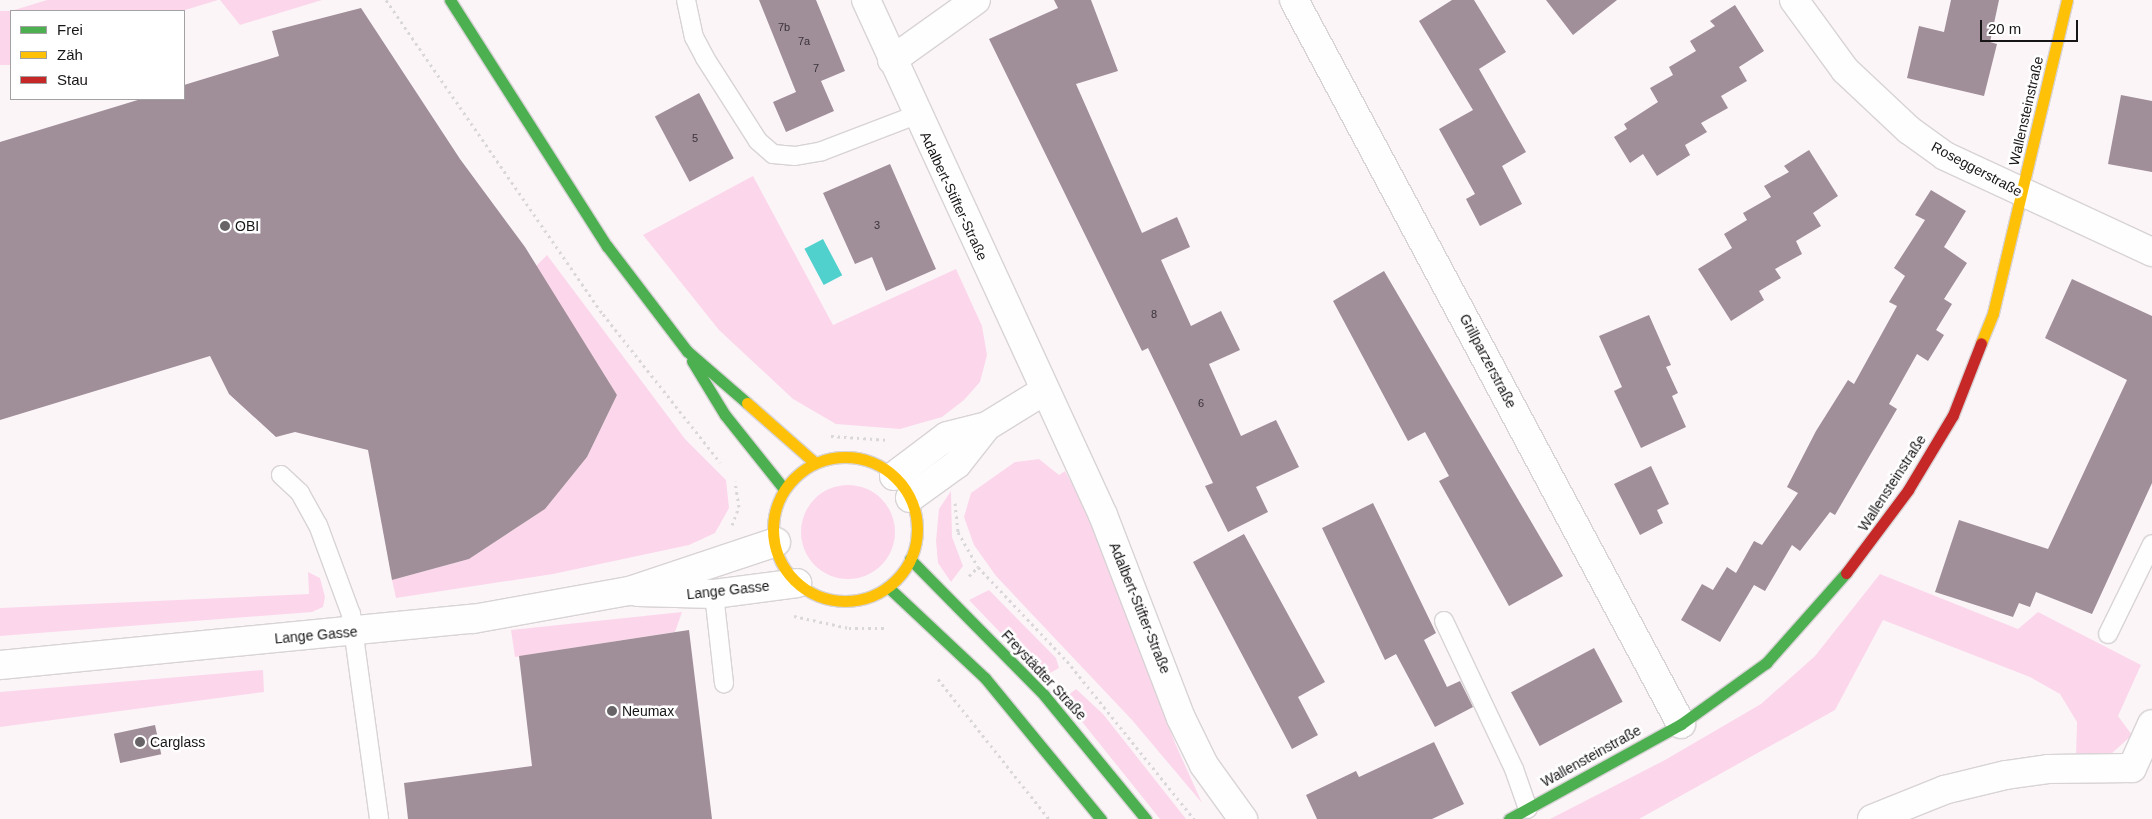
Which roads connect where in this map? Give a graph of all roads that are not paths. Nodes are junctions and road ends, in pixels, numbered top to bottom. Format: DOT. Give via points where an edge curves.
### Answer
graph roads {
  1 [pos="450,0"];
  2 [pos="686,0"];
  3 [pos="866,0"];
  4 [pos="976,0"];
  5 [pos="1294,0"];
  6 [pos="1794,0"];
  7 [pos="2066,0"];
  8 [pos="892,60"];
  9 [pos="916,115"];
  10 [pos="2022,194"];
  11 [pos="2152,252"];
  12 [pos="687,351"];
  13 [pos="1044,391"];
  14 [pos="987,426"];
  15 [pos="815,463"];
  16 [pos="281,474"];
  17 [pos="894,476"];
  18 [pos="784,489"];
  19 [pos="910,498"];
  20 [pos="776,542"];
  21 [pos="2152,544"];
  22 [pos="910,559"];
  23 [pos="797,582"];
  24 [pos="888,587"];
  25 [pos="629,591"];
  26 [pos="714,594"];
  27 [pos="1444,621"];
  28 [pos="356,632"];
  29 [pos="2108,634"];
  30 [pos="0,665"];
  31 [pos="724,683"];
  32 [pos="1681,724"];
  33 [pos="2152,724"];
  34 [pos="1528,809"];
  35 [pos="379,819"];
  36 [pos="1102,819"];
  37 [pos="1146,819"];
  38 [pos="1243,819"];
  39 [pos="1510,819"];
  40 [pos="1872,819"];
  1 -- 12 [label="street" via="607,246"];
  2 -- 9 [label="lane" via="694,37 705,58 758,141 773,154 796,156 822,151"];
  3 -- 8 [label="street, Adalbert-Stifter-Straße"];
  4 -- 8 [label="street"];
  5 -- 32 [label="street, Grillparzerstraße"];
  6 -- 10 [label="street, Roseggerstraße" via="1845,70 1909,130 1945,156"];
  7 -- 10 [label="street, Wallensteinstraße"];
  8 -- 9 [label="street, Adalbert-Stifter-Straße"];
  9 -- 13 [label="street, Adalbert-Stifter-Straße"];
  10 -- 11 [label="street, Roseggerstraße"];
  10 -- 32 [label="street, Wallensteinstraße" via="1975,365 1953,415 1908,490 1860,557 1790,639 1766,663"];
  12 -- 15 [label="street"];
  12 -- 18 [label="street" via="705,386"];
  13 -- 14 [label="street"];
  13 -- 38 [label="street, Adalbert-Stifter-Straße" via="1137,595 1181,718 1204,765"];
  14 -- 17 [label="street" via="947,436"];
  14 -- 19 [label="street" via="957,464"];
  15 -- 17 [label="street" via="854,457"];
  15 -- 18 [label="street"];
  16 -- 28 [label="lane" via="300,493 318,525"];
  17 -- 19 [label="street"];
  18 -- 20 [label="street" via="776,513"];
  19 -- 22 [label="street" via="917,530"];
  20 -- 23 [label="street"];
  20 -- 25 [label="street, Lange Gasse"];
  21 -- 29 [label="lane"];
  22 -- 24 [label="street"];
  22 -- 37 [label="street, Freystädter Straße" via="1044,695"];
  23 -- 24 [label="street" via="814,594 838,601 864,598"];
  23 -- 26 [label="street, Lange Gasse"];
  24 -- 36 [label="street" via="985,678"];
  25 -- 26 [label="street, Lange Gasse"];
  25 -- 28 [label="street, Lange Gasse" via="472,620"];
  26 -- 31 [label="lane"];
  27 -- 34 [label="lane" via="1514,769"];
  28 -- 30 [label="street, Lange Gasse"];
  28 -- 35 [label="lane"];
  32 -- 34 [label="street, Wallensteinstraße"];
  33 -- 40 [label="street" via="2132,768 2048,769 2006,775 1944,790"];
  34 -- 39 [label="street, Wallensteinstraße"];
}
